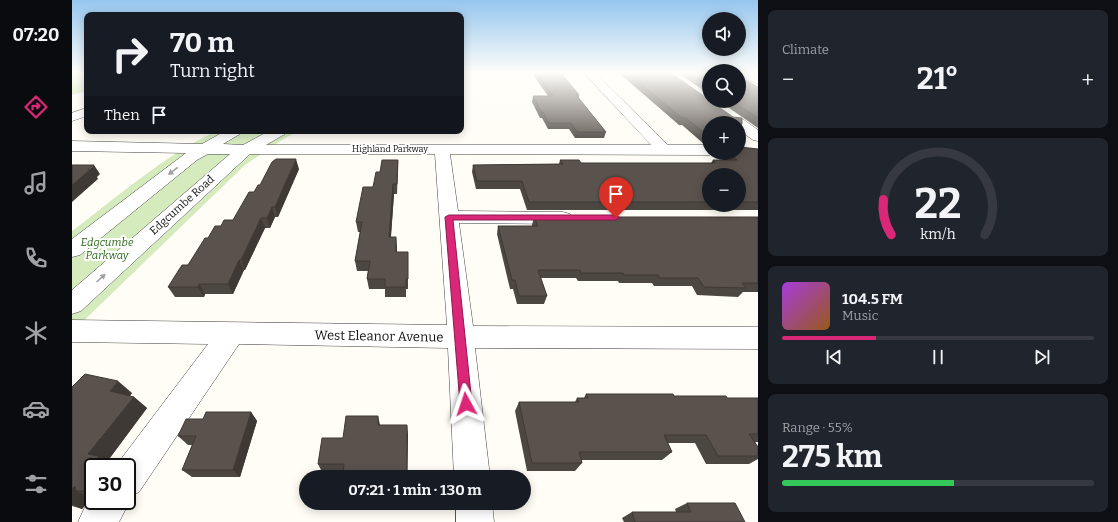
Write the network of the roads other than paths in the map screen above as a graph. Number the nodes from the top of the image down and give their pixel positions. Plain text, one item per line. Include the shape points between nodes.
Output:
1 (613, 97) edge
2 (84, 113) edge
3 (72, 116) edge
4 (746, 133) edge
5 (230, 134) edge
6 (274, 134) edge
7 (78, 136) edge
8 (756, 146) edge
9 (205, 148) junction
10 (248, 148) junction
11 (663, 149) junction
12 (442, 150) junction
13 (702, 150) edge
14 (449, 217) junction
15 (584, 218) edge
16 (72, 250) edge
17 (72, 304) edge
18 (72, 332) edge
19 (231, 334) junction
20 (461, 337) junction
21 (758, 338) edge
22 (136, 467) edge
23 (471, 470) edge
24 (106, 510) edge
25 (475, 510) edge
26 (97, 522) edge
27 (476, 522) edge

1 - 11 street
2 - 3 street
4 - 8 street
5 - 9 street
6 - 10 street, Edgcumbe Road
7 - 9 street, Highland Parkway
9 - 10 street, Highland Parkway
9 -> 16 street
10 - 12 street, Highland Parkway
17 -> 10 street, Edgcumbe Road
11 - 12 street, Highland Parkway
11 - 13 street, Highland Parkway
12 - 14 street
14 - 15 street
14 - 20 street
18 - 19 street, West Eleanor Avenue
19 - 20 street, West Eleanor Avenue
19 - 22 street
20 - 21 street, West Eleanor Avenue
20 - 23 street
24 - 26 street
25 - 27 street

